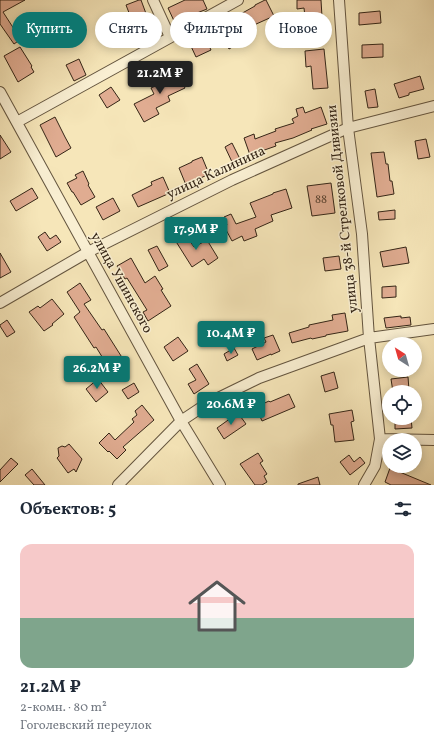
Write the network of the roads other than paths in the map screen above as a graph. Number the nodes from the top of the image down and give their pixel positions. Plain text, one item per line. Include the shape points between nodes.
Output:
1 (152, 0) edge
2 (238, 0) edge
3 (339, 0) edge
4 (216, 12) edge
5 (170, 37) joint
6 (0, 92) edge
7 (434, 106) edge
8 (17, 122) junction
9 (348, 128) junction
10 (88, 252) junction
11 (0, 303) edge
12 (434, 329) edge
13 (369, 338) junction
14 (181, 421) junction
15 (380, 439) junction
16 (434, 440) edge
17 (118, 485) edge
18 (220, 485) edge
19 (364, 485) edge

1 - 5 street
2 - 4 street
3 - 9 street, улица 38-й Стрелковой Дивизии
5 - 8 street
6 - 8 street, улица Ушинского
7 - 9 street, улица Калинина
8 - 10 street, улица Ушинского
9 - 10 street, улица Калинина via 232,180
9 - 13 street, улица 38-й Стрелковой Дивизии via 362,234
10 - 11 street, улица Калинина
10 - 14 street, улица Ушинского
12 - 13 street
13 - 14 street via 259,378 208,403
13 - 15 street, улица 38-й Стрелковой Дивизии
14 - 17 street
14 - 18 street, улица Ушинского
15 - 16 street
15 - 19 street, улица 38-й Стрелковой Дивизии via 375,466

